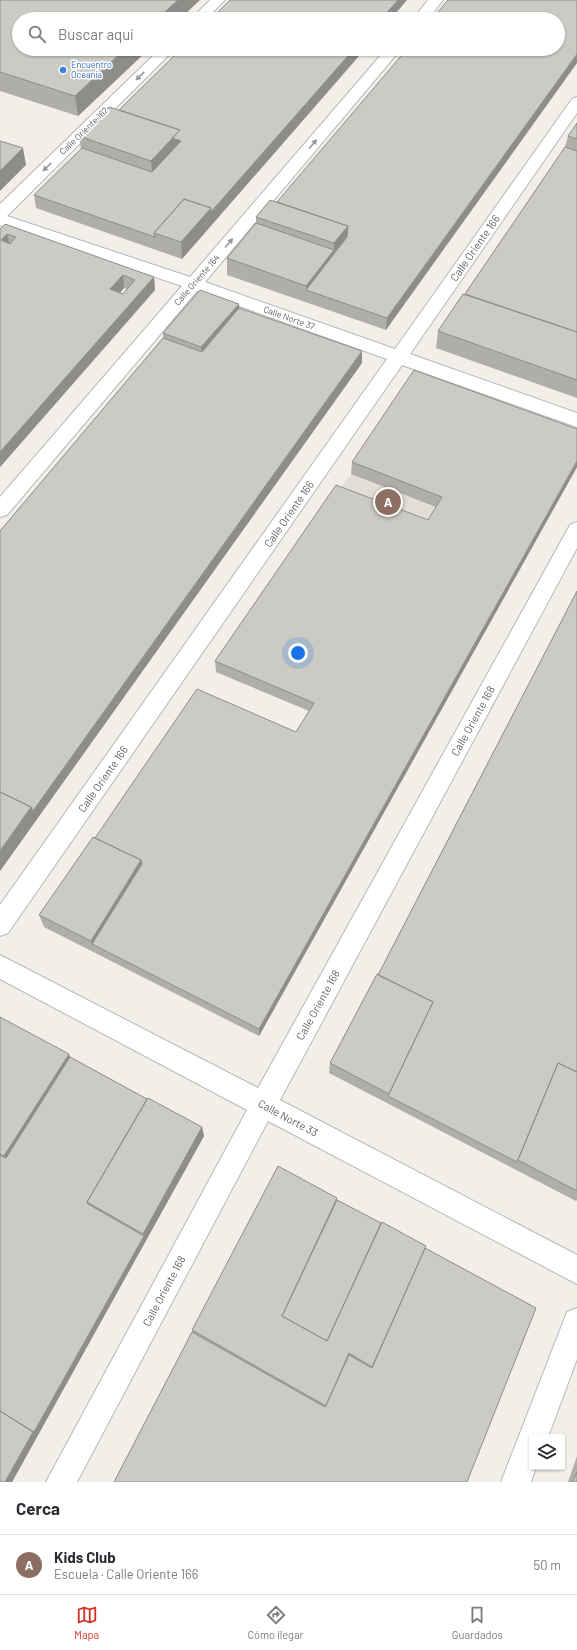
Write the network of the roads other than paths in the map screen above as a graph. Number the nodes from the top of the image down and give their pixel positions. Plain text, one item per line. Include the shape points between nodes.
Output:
1 (218, 0) edge
2 (436, 0) edge
3 (205, 12) edge
4 (426, 12) edge
5 (161, 56) edge
6 (388, 56) edge
7 (577, 102) edge
8 (0, 213) edge
9 (0, 219) edge
10 (194, 284) junction
11 (399, 357) junction
12 (577, 420) edge
13 (0, 510) edge
14 (577, 530) edge
15 (0, 925) edge
16 (0, 966) edge
17 (263, 1105) junction
18 (577, 1270) edge
19 (577, 1322) edge
20 (534, 1434) edge
21 (529, 1446) edge
22 (61, 1482) edge
23 (516, 1482) edge

1 - 3 street
2 - 4 street
5 -> 8 street, Calle Oriente 162
10 -> 6 street, Calle Oriente 164
7 - 11 street, Calle Oriente 166
9 - 10 street, Calle Norte 37
10 - 11 street, Calle Norte 37
10 - 13 street, Calle Oriente 164
11 - 12 street, Calle Norte 37
11 - 15 street, Calle Oriente 166
14 - 17 street, Calle Oriente 168
16 - 17 street, Calle Norte 33
17 - 18 street, Calle Norte 33
17 - 22 street, Calle Oriente 168
19 - 20 street
21 - 23 street

